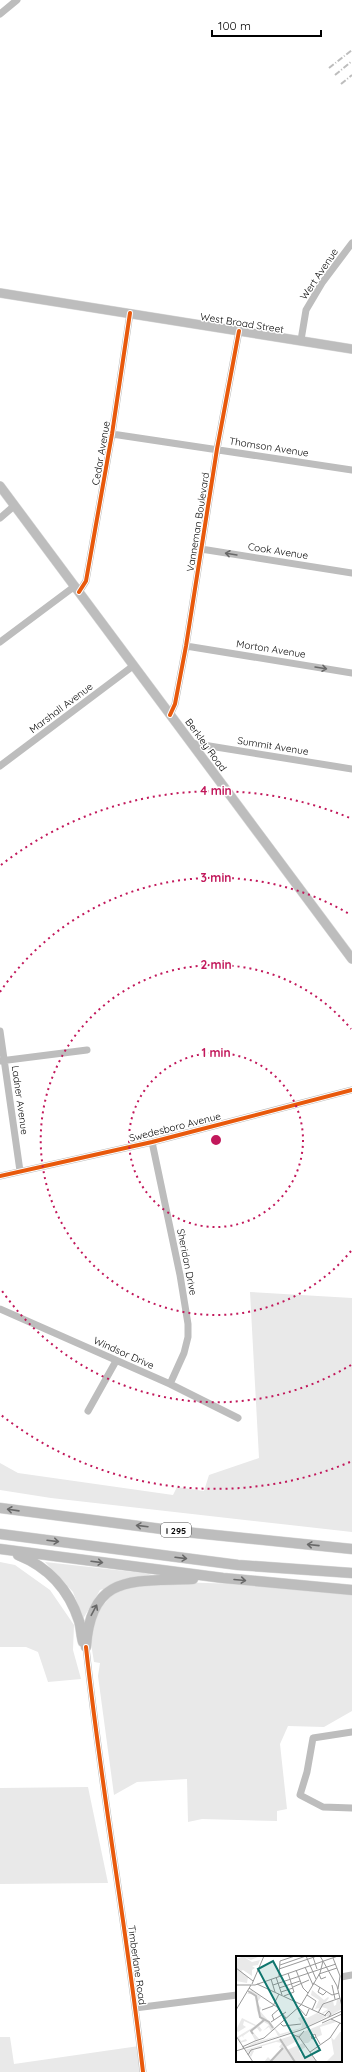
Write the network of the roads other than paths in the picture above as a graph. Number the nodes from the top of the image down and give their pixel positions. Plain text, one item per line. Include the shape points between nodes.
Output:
1 (17, 0) edge
2 (0, 14) edge
3 (352, 243) edge
4 (0, 293) edge
5 (130, 313) junction
6 (238, 331) junction
7 (301, 340) junction
8 (352, 349) edge
9 (112, 434) junction
10 (217, 449) junction
11 (352, 470) edge
12 (0, 486) edge
13 (14, 506) junction
14 (0, 518) edge
15 (201, 549) junction
16 (352, 573) edge
17 (77, 589) junction
18 (0, 642) edge
19 (186, 646) junction
20 (133, 666) junction
21 (352, 673) edge
22 (170, 715) junction
23 (191, 744) junction
24 (0, 766) edge
25 (352, 769) edge
26 (352, 959) edge
27 (0, 1031) edge
28 (87, 1050) dead end
29 (2, 1060) edge
30 (352, 1090) edge
31 (152, 1142) junction
32 (20, 1171) junction
33 (0, 1176) edge
34 (0, 1309) edge
35 (116, 1361) junction
36 (170, 1384) junction
37 (88, 1411) dead end
38 (238, 1418) dead end
39 (0, 1508) edge
40 (0, 1534) edge
41 (2, 1549) edge
42 (352, 1549) edge
43 (352, 1574) edge
44 (223, 1578) junction
45 (352, 1590) edge
46 (86, 1647) junction
47 (352, 1732) edge
48 (352, 1808) edge
49 (352, 1975) edge
50 (342, 1977) edge
51 (236, 1996) edge
52 (136, 2008) junction
53 (143, 2072) edge

1 - 2 street
3 - 7 street, Wert Avenue via 322,283 306,310
4 - 5 main road, West Broad Street
5 - 6 main road, West Broad Street
5 - 9 street, Cedar Avenue
6 - 7 main road, West Broad Street
6 - 10 street, Vanneman Boulevard
7 - 8 main road, West Broad Street
9 - 10 street, Thomson Avenue
9 - 17 street, Cedar Avenue via 86,581
10 - 11 street, Thomson Avenue
10 - 15 street, Vanneman Boulevard
12 - 13 main road, Berkley Road
13 - 14 street
13 - 17 main road, Berkley Road
16 -> 15 street, Cook Avenue
15 - 19 street, Vanneman Boulevard
17 - 18 street
17 - 20 main road, Berkley Road
19 -> 21 street, Morton Avenue
19 - 22 street, Vanneman Boulevard via 175,704
20 - 22 main road, Berkley Road
20 - 24 street, Marshall Avenue
22 - 23 main road, Berkley Road
23 - 25 street, Summit Avenue
23 - 26 main road, Berkley Road
27 - 29 street, Ladner Avenue
28 - 29 street
29 - 32 street, Ladner Avenue
30 - 31 street, Swedesboro Avenue
31 - 32 street, Swedesboro Avenue
31 - 36 street, Sheridan Drive via 188,1324 184,1353
32 - 33 street, Swedesboro Avenue
34 - 35 street, Windsor Drive
35 - 36 street, Windsor Drive
35 - 37 street
36 - 38 street, Windsor Drive
42 -> 39 highway, I 295 via 185,1532
40 -> 43 highway via 238,1565
41 -> 44 highway
41 - 46 highway via 28,1559 46,1571 63,1588 77,1616
44 -> 45 highway
46 -> 44 highway via 87,1630 94,1609 106,1593 114,1588 126,1583
46 - 52 street, Timberlane Road via 105,1807
47 - 48 street via 313,1738 300,1795 323,1807
49 - 50 street
51 - 52 street
52 - 53 street, Timberlane Road

